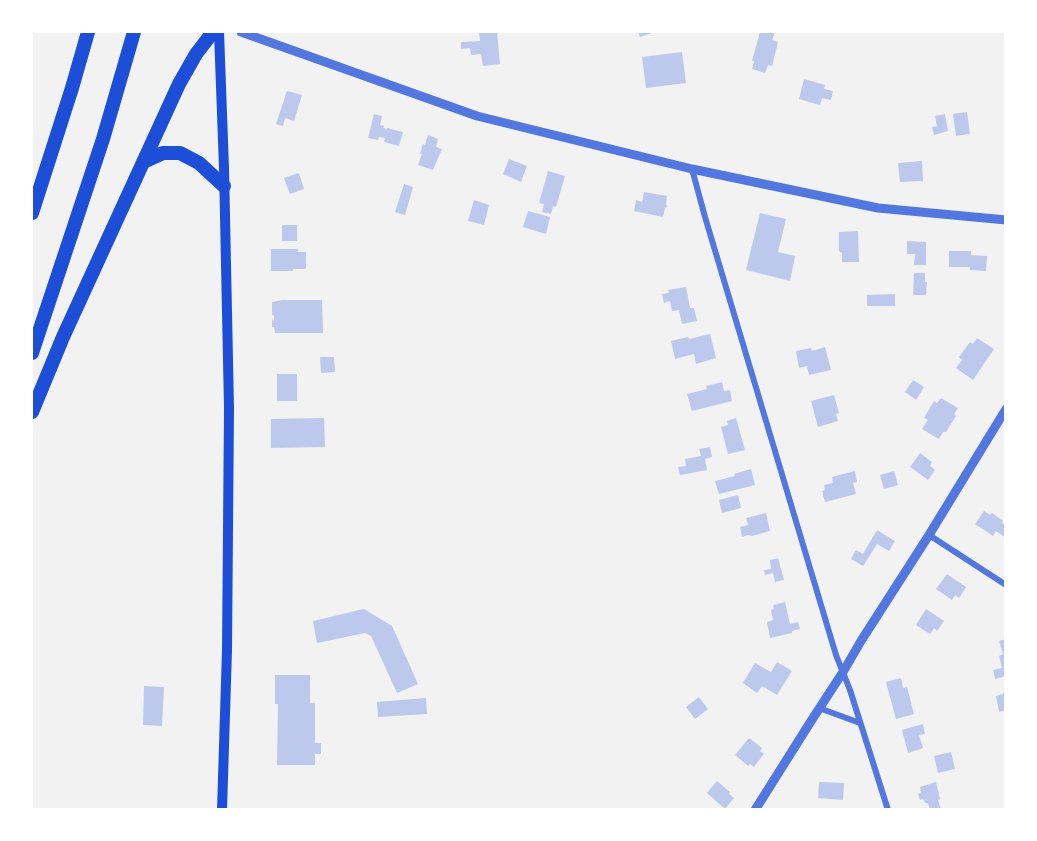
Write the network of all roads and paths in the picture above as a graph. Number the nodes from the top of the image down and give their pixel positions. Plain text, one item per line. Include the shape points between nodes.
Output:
1 (88, 32) edge
2 (134, 32) edge
3 (213, 32) edge
4 (219, 32) edge
5 (241, 32) edge
6 (143, 162) junction
7 (692, 169) junction
8 (224, 186) junction
9 (33, 206) edge
10 (1005, 220) edge
11 (32, 353) edge
12 (1005, 409) edge
13 (32, 412) edge
14 (929, 535) junction
15 (1005, 585) edge
16 (843, 672) junction
17 (819, 708) junction
18 (860, 723) junction
19 (222, 810) edge
20 (755, 810) edge
21 (888, 810) edge

1 - 9 highway
2 - 11 highway
3 - 6 highway via 186,71
4 - 8 main road
5 - 7 street via 477,116
6 - 8 highway via 163,153 180,153 199,163
6 - 13 highway
7 - 10 street via 878,208
7 - 16 street
8 - 19 main road via 229,490
12 - 14 street
14 - 15 street
14 - 16 street
16 - 17 street
16 - 18 street
17 - 18 street
17 - 20 street
18 - 21 street

